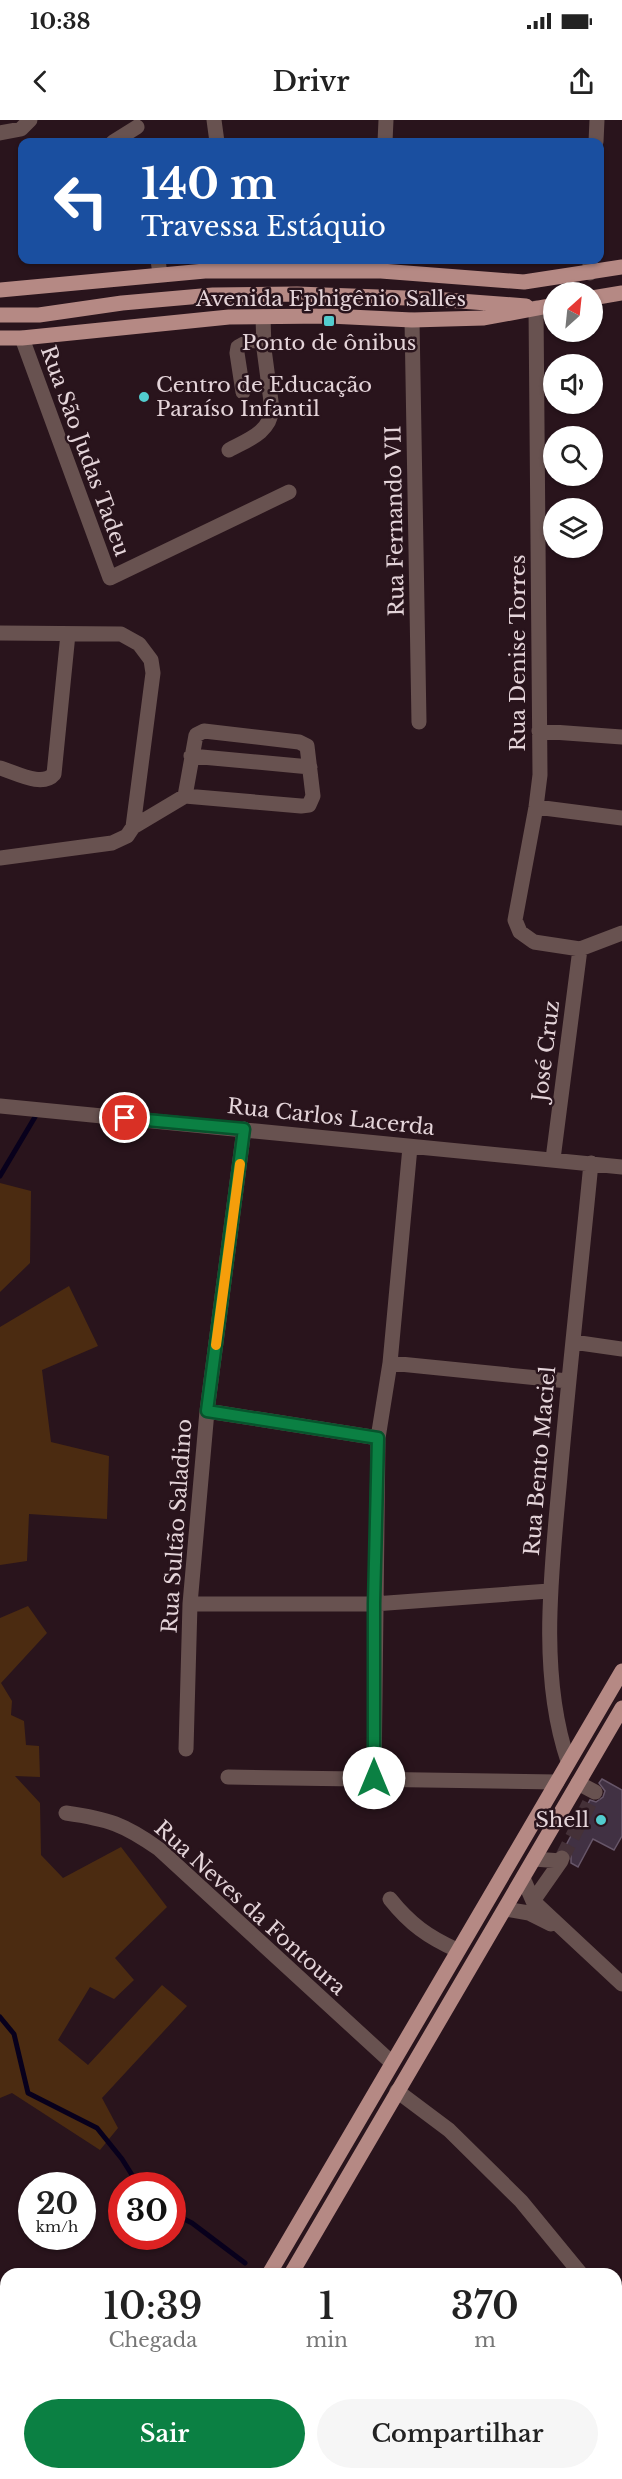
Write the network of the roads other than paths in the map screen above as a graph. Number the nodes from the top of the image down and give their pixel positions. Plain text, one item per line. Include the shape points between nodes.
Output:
1 (30, 120) edge
2 (214, 120) edge
3 (386, 120) edge
4 (597, 120) edge
5 (137, 130) edge
6 (0, 134) edge
7 (121, 138) edge
8 (216, 138) edge
9 (385, 138) edge
10 (596, 138) edge
11 (230, 265) edge
12 (382, 265) edge
13 (590, 266) edge
14 (159, 267) edge
15 (622, 267) edge
16 (0, 290) edge
17 (622, 293) edge
18 (603, 296) edge
19 (543, 307) edge
20 (536, 308) junction
21 (2, 315) edge
22 (263, 316) junction
23 (412, 320) junction
24 (0, 338) edge
25 (22, 338) junction
26 (263, 340) junction
27 (243, 392) dead end
28 (229, 450) dead end
29 (289, 492) dead end
30 (0, 633) edge
31 (68, 634) junction
32 (419, 722) dead end
33 (539, 731) junction
34 (622, 736) edge
35 (191, 756) junction
36 (310, 767) junction
37 (0, 768) edge
38 (185, 796) junction
39 (536, 807) junction
40 (622, 818) edge
41 (133, 827) junction
42 (0, 858) edge
43 (622, 933) edge
44 (580, 949) junction
45 (0, 1106) edge
46 (244, 1129) junction
47 (410, 1147) junction
48 (553, 1159) junction
49 (591, 1163) junction
50 (622, 1167) edge
51 (573, 1342) junction
52 (622, 1349) edge
53 (390, 1363) junction
54 (568, 1381) junction
55 (207, 1411) junction
56 (378, 1438) junction
57 (549, 1591) junction
58 (190, 1604) junction
59 (374, 1604) junction
60 (622, 1671) edge
61 (622, 1708) edge
62 (186, 1749) dead end
63 (568, 1761) junction
64 (228, 1777) dead end
65 (374, 1778) junction
66 (557, 1782) junction
67 (578, 1783) junction
68 (595, 1792) dead end
69 (66, 1814) dead end
70 (534, 1859) junction
71 (523, 1878) junction
72 (390, 1899) dead end
73 (533, 1901) junction
74 (505, 1909) junction
75 (572, 1936) junction
76 (457, 1950) junction
77 (622, 1984) edge
78 (391, 2062) junction
79 (397, 2091) junction
80 (272, 2268) edge
81 (294, 2268) edge
82 (576, 2268) edge

1 - 6 street via 21,129
2 - 8 street
3 - 9 street
4 - 10 street
5 - 7 street
11 - 12 main road, Avenida Ephigênio Salles
11 - 14 main road, Avenida Ephigênio Salles
12 - 13 main road, Avenida Ephigênio Salles via 524,282
13 - 15 main road, Avenida Ephigênio Salles
14 - 16 main road, Avenida Ephigênio Salles
17 - 18 main road
19 - 20 main road, Avenida Ephigênio Salles
20 - 21 main road via 297,294 213,295 39,315
20 - 23 main road, Avenida Ephigênio Salles via 484,318
20 - 33 street, Rua Denise Torres
22 - 23 main road, Avenida Ephigênio Salles
22 - 25 main road, Avenida Ephigênio Salles
22 - 26 street
23 - 32 street, Rua Fernando VII
24 - 25 main road, Avenida Ephigênio Salles
25 - 29 street, Rua São Judas Tadeu via 110,578
26 - 27 street via 249,341 238,348
26 - 28 street via 271,417 260,433
30 - 31 street
31 - 37 street via 54,774 43,781
31 - 41 street via 121,634 139,644 151,660 153,673
33 - 34 street
33 - 39 street, Rua Denise Torres
35 - 36 street
35 - 36 street via 196,735 204,731 299,742 308,746
35 - 38 street
36 - 38 street via 314,796 309,805
38 - 41 street
39 - 40 street
39 - 44 street, Rua Denise Torres via 515,920 520,932 534,942
41 - 42 street via 127,836 112,843
43 - 44 street
44 - 48 street, José Cruz
45 - 46 street, Rua Carlos Lacerda
46 - 47 street, Rua Carlos Lacerda
46 - 55 street, Rua Sultão Saladino
47 - 48 street, Rua Carlos Lacerda
47 - 53 street
48 - 49 street, Rua Carlos Lacerda
49 - 50 street, Rua Carlos Lacerda
49 - 51 street, Rua Bento Maciel
51 - 52 street
51 - 54 street, Rua Bento Maciel
53 - 54 street
53 - 56 street
54 - 57 street, Rua Bento Maciel
55 - 56 street
55 - 58 street, Rua Sultão Saladino
56 - 59 street
57 - 59 street
57 - 63 street, Rua Bento Maciel via 553,1704
58 - 59 street
58 - 62 street, Rua Sultão Saladino
59 - 65 street
60 - 63 main road
61 - 67 main road
63 - 66 main road
64 - 65 street
65 - 66 street
66 - 76 main road
67 - 68 street
67 - 70 main road
69 - 78 street, Rua Neves da Fontoura via 104,1819 140,1835 159,1849
70 - 71 main road
70 - 73 street via 562,1860
71 - 73 street
71 - 74 main road
72 - 76 street via 408,1921
73 - 75 street
74 - 75 street via 529,1913
74 - 79 main road
75 - 77 street
76 - 78 main road
78 - 80 main road
79 - 81 main road
79 - 82 street via 449,2130 520,2201

